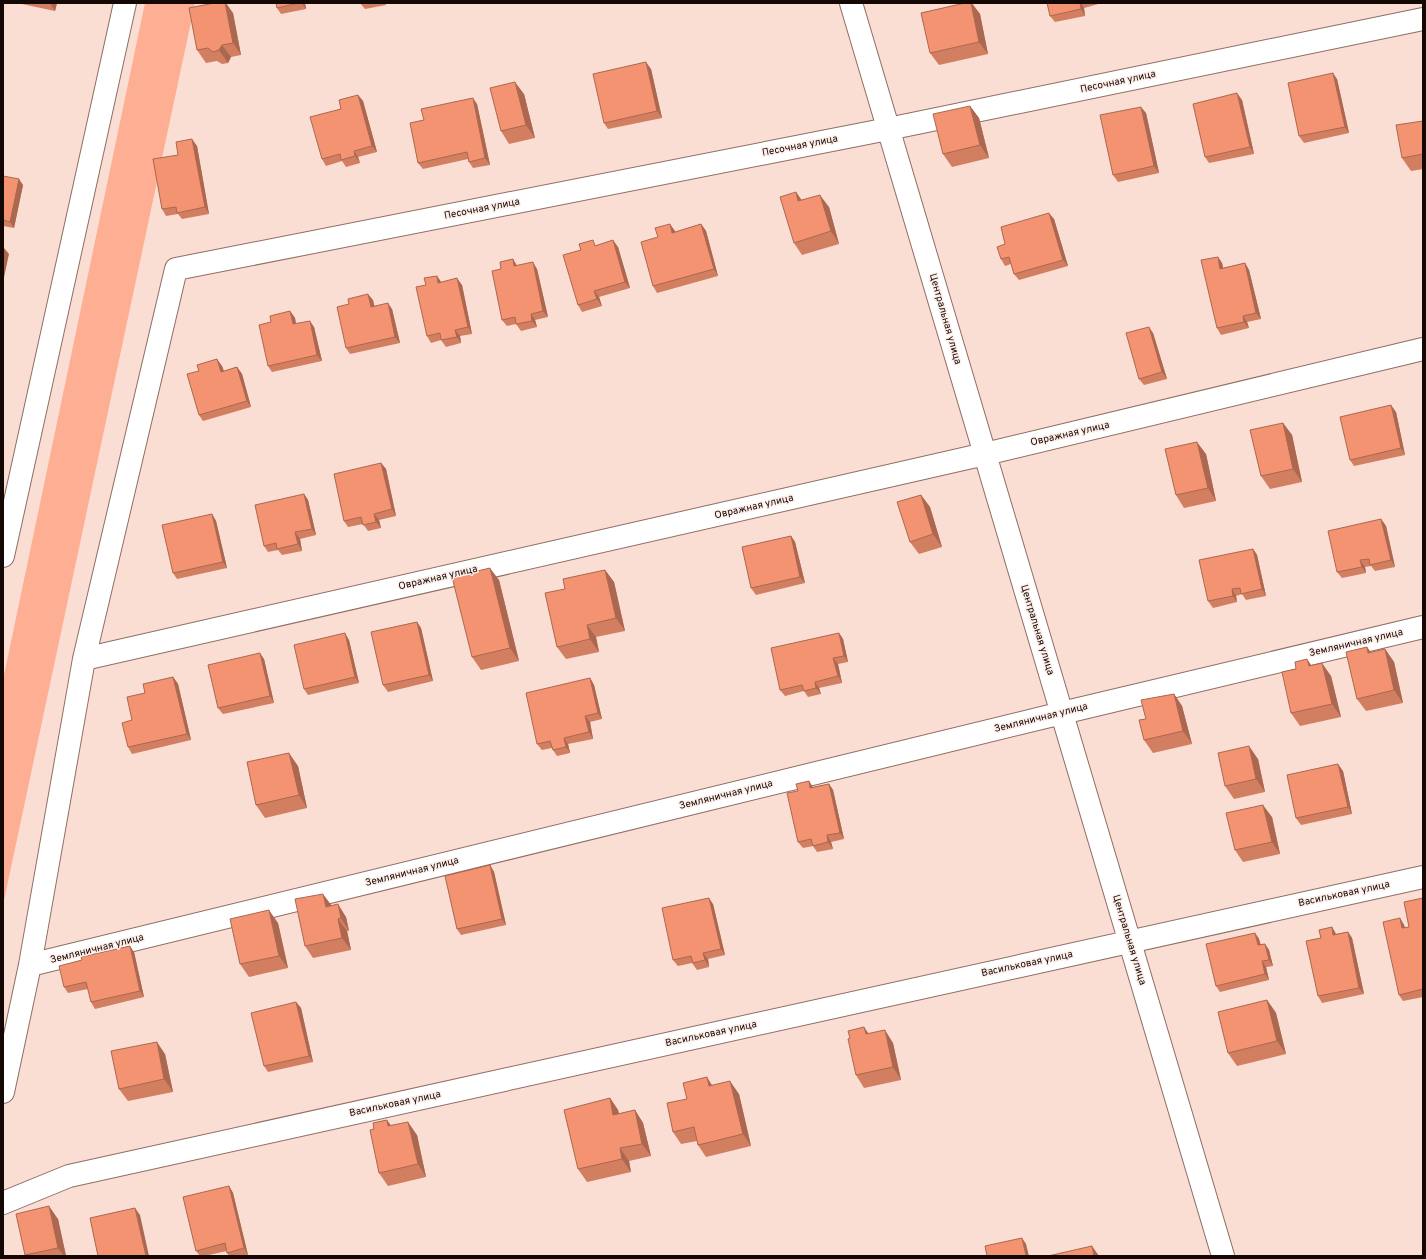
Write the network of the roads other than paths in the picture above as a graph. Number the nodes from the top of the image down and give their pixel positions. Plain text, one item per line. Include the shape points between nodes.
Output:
1 (125, 3) edge
2 (851, 3) edge
3 (1423, 19) edge
4 (888, 129) junction
5 (1423, 349) edge
6 (984, 454) junction
7 (3, 556) edge
8 (1423, 627) edge
9 (84, 659) junction
10 (1062, 713) junction
11 (1423, 877) edge
12 (1130, 941) junction
13 (30, 965) junction
14 (3, 1092) edge
15 (3, 1203) edge
16 (1223, 1256) edge

1 - 7 street
2 - 4 street, Центральная улица
3 - 4 street, Песочная улица
4 - 6 street, Центральная улица
4 - 9 street, Песочная улица via 176,269
5 - 6 street, Овражная улица
6 - 9 street, Овражная улица
6 - 10 street, Центральная улица
8 - 10 street, Земляничная улица
9 - 13 street
10 - 12 street, Центральная улица
10 - 13 street, Земляничная улица
11 - 12 street, Васильковая улица
12 - 15 street, Васильковая улица via 69,1176
12 - 16 street, Центральная улица
13 - 14 street

